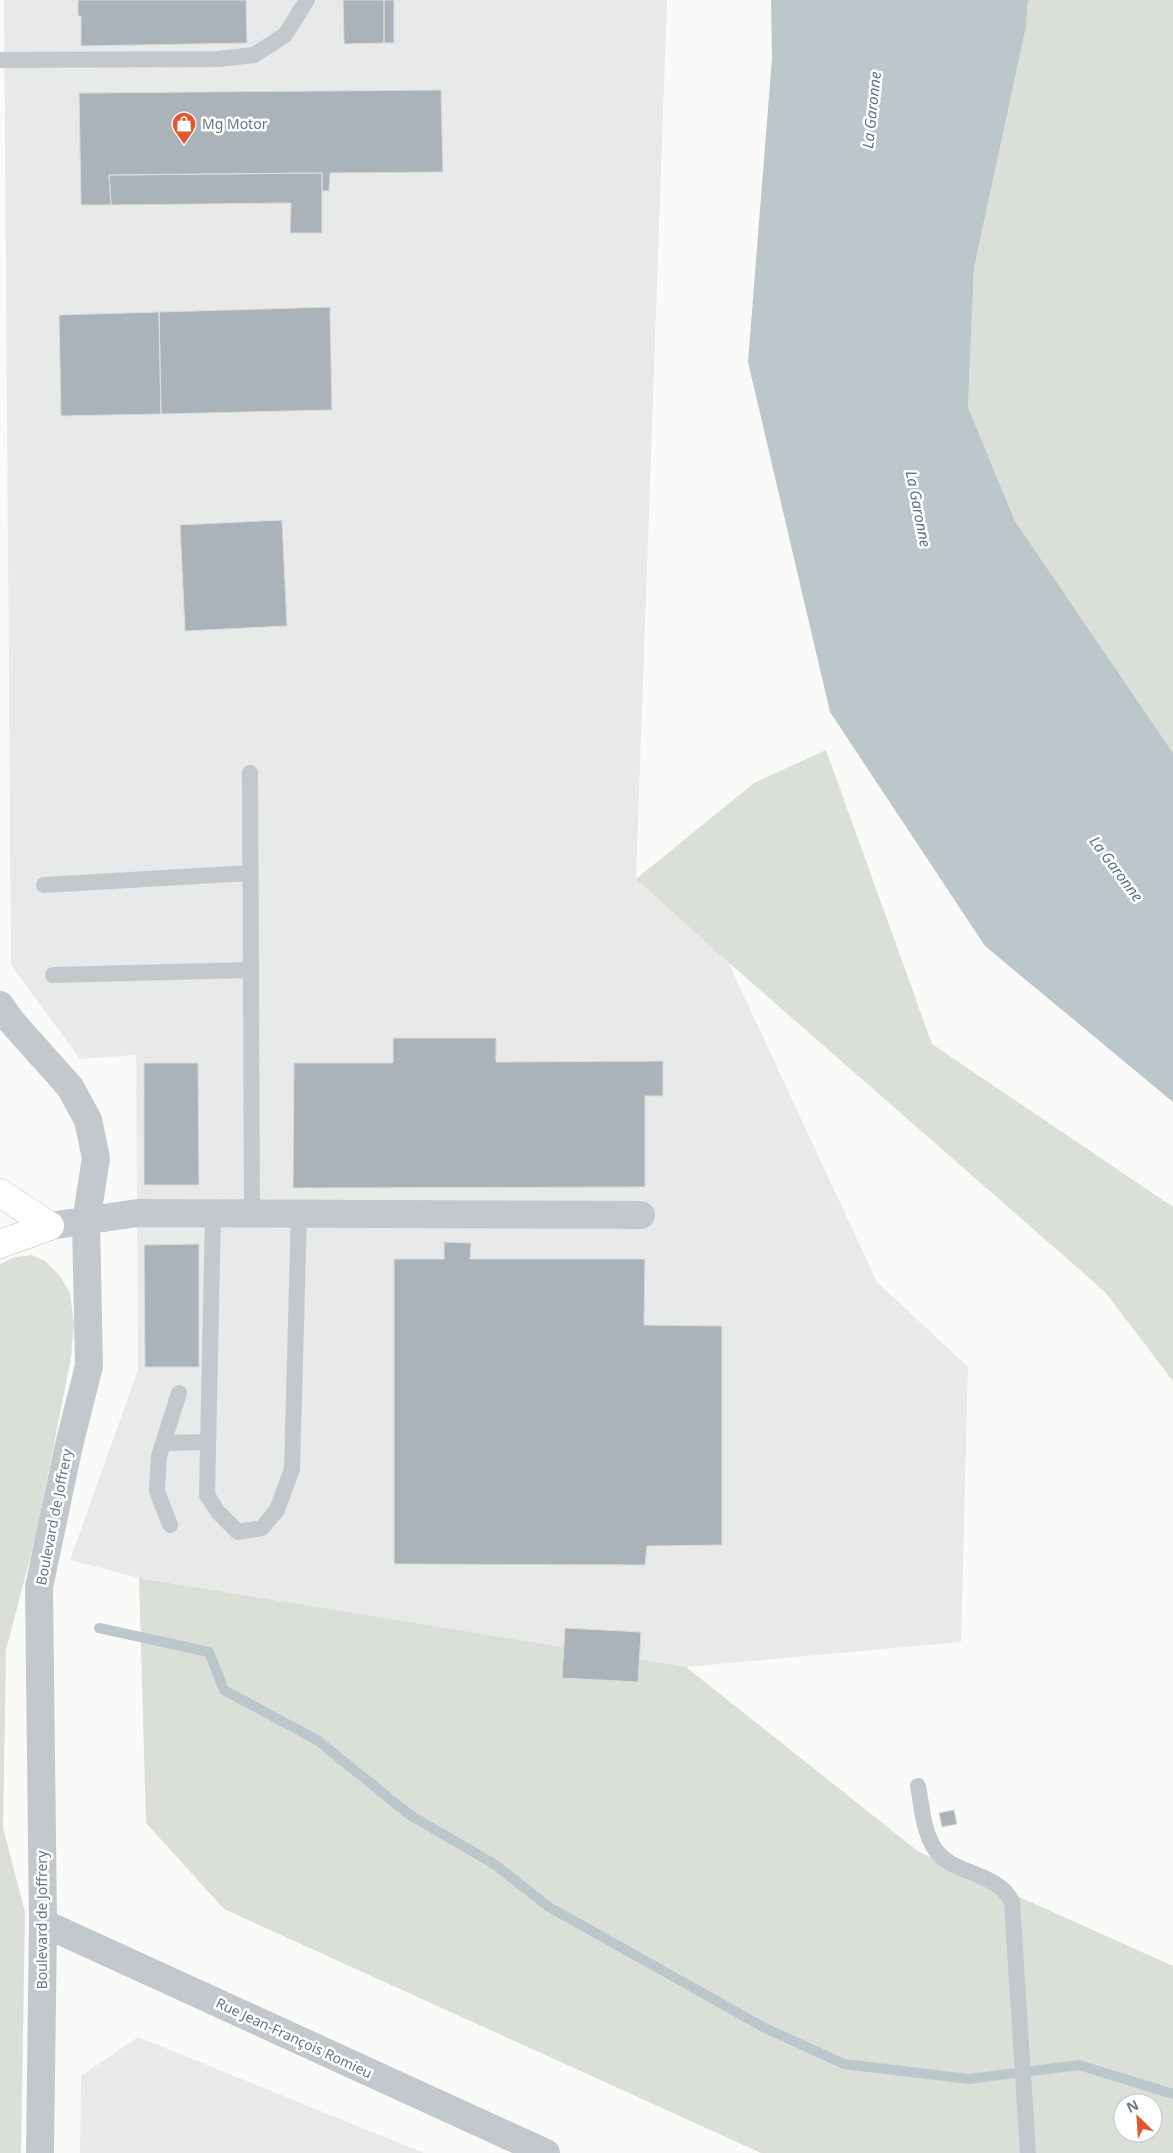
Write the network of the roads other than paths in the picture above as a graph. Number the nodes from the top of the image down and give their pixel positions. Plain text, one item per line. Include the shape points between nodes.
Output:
1 (307, 0) edge
2 (0, 60) edge
3 (250, 773) dead end
4 (250, 873) junction
5 (44, 885) dead end
6 (250, 970) junction
7 (53, 975) dead end
8 (0, 1005) edge
9 (0, 1193) edge
10 (213, 1213) junction
11 (252, 1213) junction
12 (299, 1213) junction
13 (641, 1215) dead end
14 (86, 1222) junction
15 (50, 1226) junction
16 (0, 1244) edge
17 (180, 1393) dead end
18 (208, 1442) junction
19 (163, 1444) junction
20 (170, 1525) dead end
21 (918, 1786) dead end
22 (43, 1923) junction
23 (40, 2153) edge
24 (546, 2153) edge
25 (1028, 2153) edge

1 - 2 lane via 286,35 254,55 218,59
3 - 4 lane
4 - 5 lane
4 - 6 lane
6 - 7 lane
6 - 11 lane
8 - 14 street, Boulevard de Joffrery via 70,1087 88,1120 96,1158
9 - 15 main road
10 - 11 street
10 - 14 street via 137,1213
10 - 18 lane
11 - 12 street
12 - 13 street
12 - 18 lane via 292,1469 277,1510 262,1528 238,1532 207,1495
14 - 15 street
14 - 22 street, Boulevard de Joffrery via 89,1366 68,1445 39,1586
15 - 16 main road
17 - 19 lane
18 - 19 lane
19 - 20 lane via 157,1491
21 - 25 lane via 928,1834 935,1849 944,1859 1004,1889 1012,1902
22 - 23 street, Boulevard de Joffrery
22 - 24 street, Rue Jean-François Romieu

